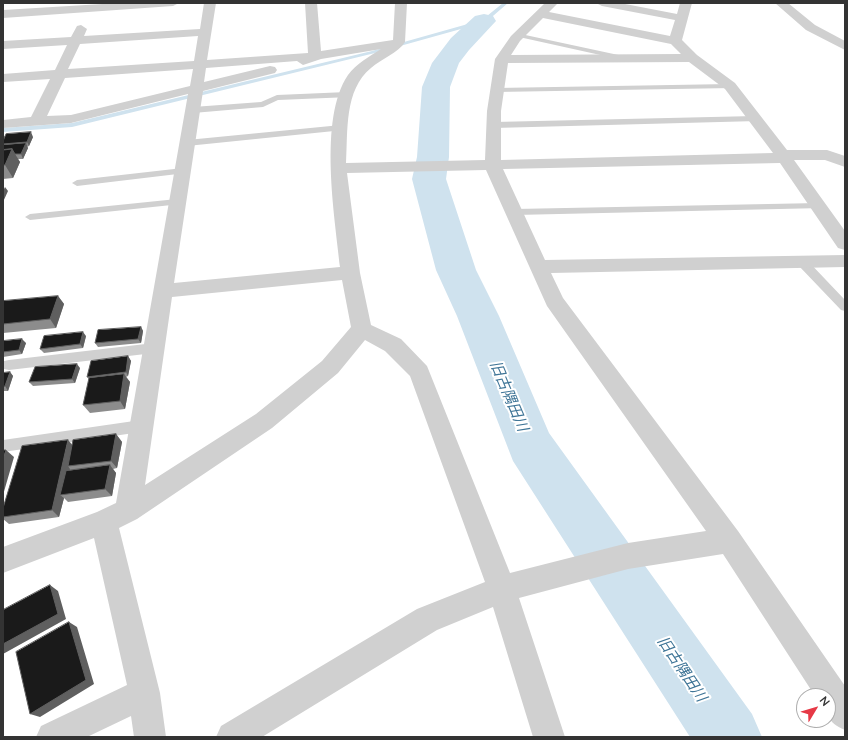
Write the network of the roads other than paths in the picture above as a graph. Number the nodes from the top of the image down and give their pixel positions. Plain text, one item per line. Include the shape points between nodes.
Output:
1 (173, 3) edge
2 (210, 3) edge
3 (311, 3) edge
4 (401, 3) edge
5 (552, 3) edge
6 (602, 3) edge
7 (686, 3) edge
8 (781, 3) edge
9 (92, 6) edge
10 (3, 14) edge
11 (541, 14) junction
12 (681, 18) junction
13 (205, 32) junction
14 (519, 36) junction
15 (76, 40) junction
16 (674, 41) junction
17 (398, 42) junction
18 (3, 45) edge
19 (845, 46) edge
20 (315, 56) junction
21 (502, 58) junction
22 (625, 58) junction
23 (692, 58) junction
24 (200, 65) junction
25 (59, 74) junction
26 (3, 78) edge
27 (730, 86) junction
28 (196, 89) junction
29 (496, 90) junction
30 (347, 95) junction
31 (193, 110) junction
32 (755, 119) junction
33 (37, 121) junction
34 (3, 124) edge
35 (494, 125) junction
36 (341, 128) junction
37 (187, 142) junction
38 (784, 156) junction
39 (845, 162) edge
40 (493, 166) junction
41 (338, 168) junction
42 (183, 171) junction
43 (77, 182) dead end
44 (177, 202) junction
45 (819, 206) junction
46 (515, 212) junction
47 (30, 217) dead end
48 (845, 244) edge
49 (845, 261) edge
50 (802, 262) junction
51 (540, 267) junction
52 (350, 273) junction
53 (163, 291) junction
54 (845, 307) edge
55 (362, 329) junction
56 (154, 348) junction
57 (9, 365) dead end
58 (141, 426) junction
59 (3, 446) edge
60 (116, 516) junction
61 (729, 540) junction
62 (3, 560) edge
63 (502, 589) junction
64 (144, 693) junction
65 (845, 714) edge
66 (52, 737) edge
67 (150, 737) edge
68 (232, 737) edge
69 (550, 737) edge

1 - 9 street
2 - 13 street
3 - 20 street
4 - 17 street
5 - 11 street
6 - 12 street
7 - 12 street
8 - 19 street via 792,14 826,37
9 - 10 street
9 - 15 street
11 - 14 street
11 - 16 street
12 - 16 street
13 - 15 street
13 - 24 street
14 - 21 street
14 - 22 lane
15 - 18 street
15 - 25 street
16 - 23 street
17 - 20 street
17 - 30 street via 354,76
20 - 24 street
20 - 28 street via 316,58
21 - 22 street
21 - 29 street
22 - 23 street
23 - 27 street
24 - 25 street
24 - 28 street
25 - 26 street
25 - 33 street
27 - 29 lane
27 - 32 street
28 - 31 street
28 - 33 street via 71,119
29 - 35 street
30 - 31 lane via 277,98 263,104
30 - 36 street via 342,107
31 - 37 street
32 - 35 lane
32 - 38 street
33 - 34 street
35 - 40 street
36 - 37 lane
36 - 41 street
37 - 42 street
38 - 39 street via 827,155
38 - 40 street
38 - 45 street
40 - 41 street
40 - 46 street
41 - 52 street
42 - 43 lane
42 - 44 street
44 - 47 lane
44 - 53 street
45 - 46 lane
45 - 48 street
46 - 51 street
49 - 50 street
50 - 51 street
50 - 54 lane
51 - 61 street via 554,301
52 - 53 street
52 - 55 street
53 - 56 street
55 - 60 street via 330,367 264,421
55 - 63 street via 393,345 419,372
56 - 57 lane
56 - 58 street
58 - 59 lane
58 - 60 street
60 - 62 street
60 - 64 street
61 - 63 street via 628,556
61 - 65 street
63 - 68 street via 427,620
63 - 69 street
64 - 66 street
64 - 67 street

